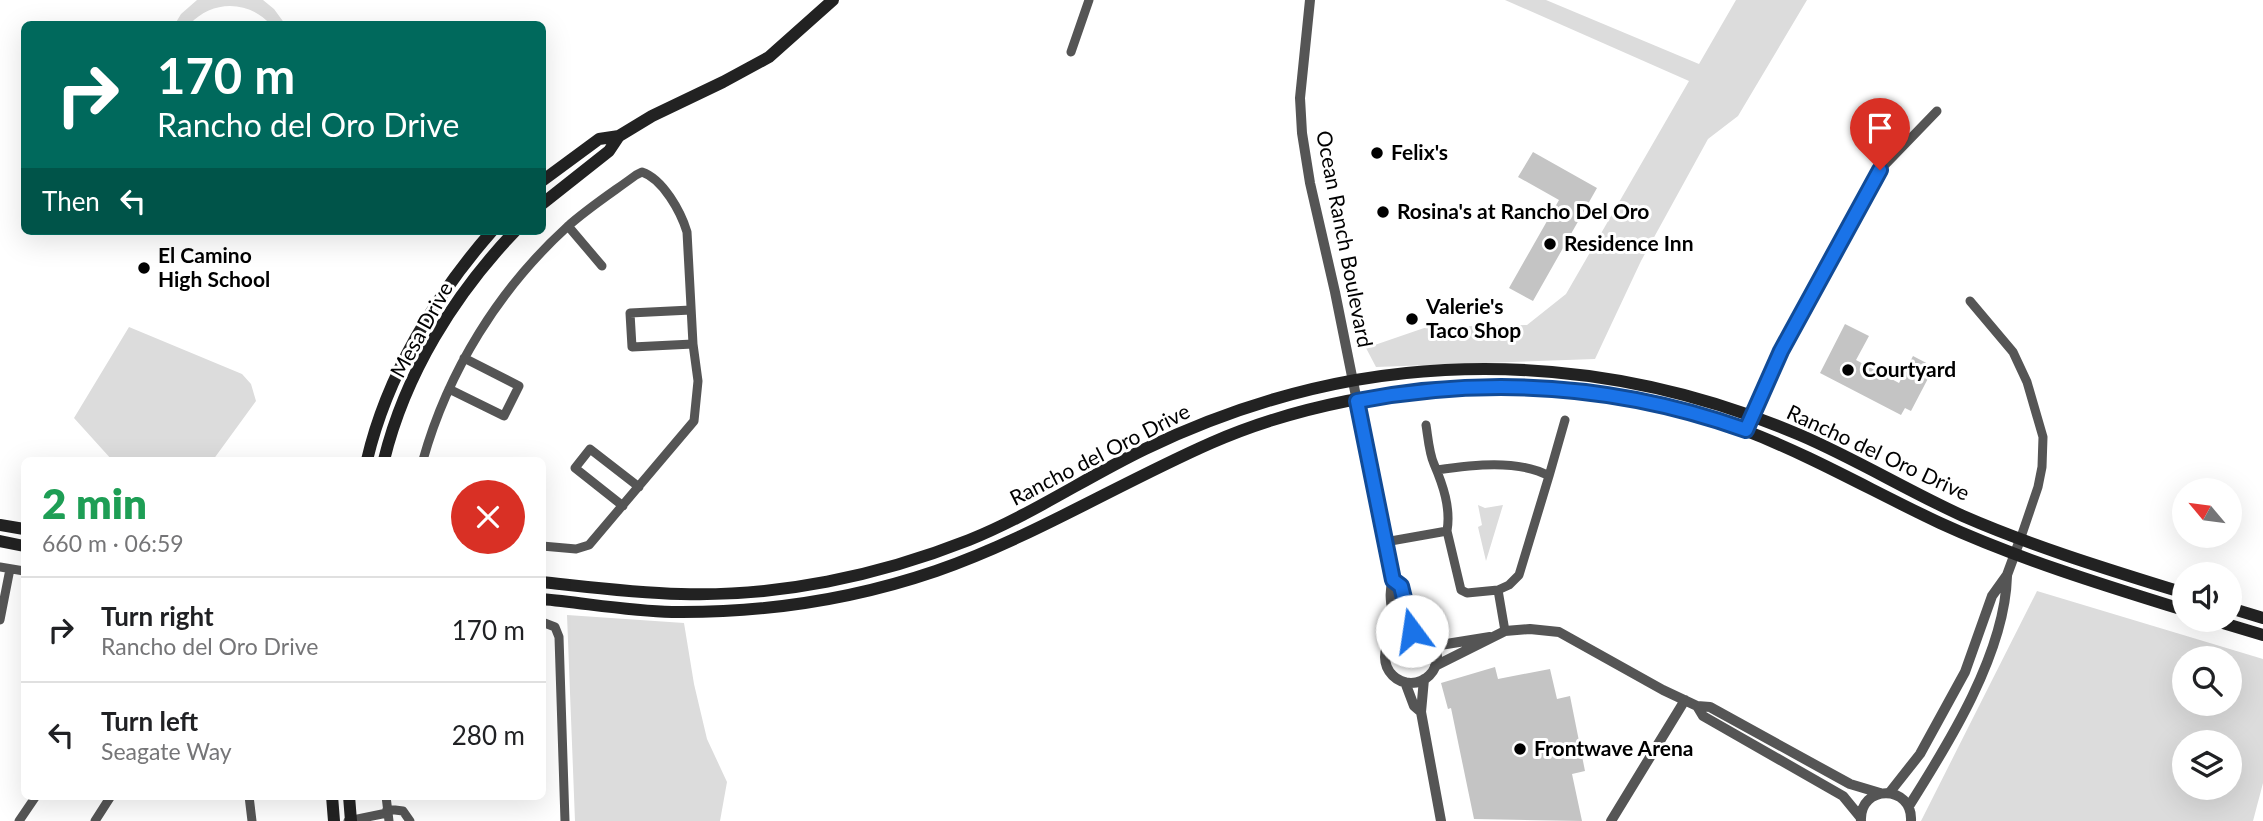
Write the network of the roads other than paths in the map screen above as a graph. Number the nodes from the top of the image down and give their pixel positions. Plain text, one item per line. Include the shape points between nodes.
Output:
1 (833, 0) edge
2 (1088, 0) edge
3 (1310, 0) edge
4 (1071, 52) dead end
5 (1937, 111) dead end
6 (619, 136) junction
7 (546, 178) edge
8 (546, 202) edge
9 (568, 226) junction
10 (489, 235) edge
11 (512, 235) edge
12 (602, 266) dead end
13 (1970, 301) dead end
14 (691, 310) junction
15 (693, 344) junction
16 (464, 358) junction
17 (1353, 380) junction
18 (449, 389) junction
19 (1357, 401) junction
20 (1751, 416) junction
21 (1565, 420) dead end
22 (1426, 425) dead end
23 (1746, 430) junction
24 (369, 457) edge
25 (385, 457) edge
26 (424, 457) edge
27 (1437, 470) junction
28 (1549, 476) junction
29 (639, 487) junction
30 (623, 506) junction
31 (0, 525) edge
32 (21, 528) edge
33 (1447, 531) junction
34 (2021, 537) junction
35 (0, 541) edge
36 (1385, 542) junction
37 (21, 545) edge
38 (546, 546) edge
39 (2015, 552) junction
40 (5, 568) edge
41 (2007, 575) junction
42 (1393, 580) junction
43 (546, 582) edge
44 (588, 586) junction
45 (546, 588) edge
46 (2172, 589) edge
47 (1498, 590) junction
48 (546, 599) edge
49 (2172, 606) edge
50 (2242, 612) edge
51 (2263, 618) edge
52 (0, 620) edge
53 (546, 624) edge
54 (2242, 629) edge
55 (1412, 631) junction
56 (1501, 634) junction
57 (2263, 635) edge
58 (1393, 639) junction
59 (1434, 646) junction
60 (1435, 666) junction
61 (1424, 679) junction
62 (1405, 682) junction
63 (1685, 700) junction
64 (1697, 706) junction
65 (1421, 712) junction
66 (1885, 792) junction
67 (33, 800) edge
68 (108, 800) edge
69 (249, 800) edge
70 (332, 800) edge
71 (349, 800) edge
72 (1909, 806) junction
73 (388, 814) edge
74 (1861, 819) edge
75 (19, 821) edge
76 (95, 821) edge
77 (252, 821) edge
78 (334, 821) edge
79 (350, 821) edge
80 (410, 821) edge
81 (565, 821) edge
82 (1441, 821) edge
83 (1611, 821) edge
84 (1911, 821) edge

1 - 6 main road via 769,57
2 - 4 street
3 - 17 street, Ocean Ranch Boulevard via 1300,98 1302,133
5 - 20 street via 1880,170 1781,351
6 - 7 main road via 599,139
6 - 8 main road via 609,151
9 - 12 street
9 - 14 street via 636,175 651,175 687,232
9 - 16 street via 516,281
10 - 24 main road, Mesa Drive via 461,267 420,330 381,415
11 - 25 main road, Mesa Drive via 440,329
13 - 34 street via 2013,352 2043,437 2038,487
14 - 15 street
14 - 15 street via 631,313 632,347
15 - 29 street via 698,382 694,421
16 - 18 street
16 - 18 street via 519,386 504,416
17 - 19 street, Ocean Ranch Boulevard
17 - 20 main road, Rancho del Oro Drive via 1448,369 1553,372 1672,391
17 - 44 main road, Rancho del Oro Drive via 1290,394 1205,423 1142,450 1013,521 887,568 800,586 718,593
18 - 26 street
19 - 23 main road, Rancho del Oro Drive via 1443,389 1532,387 1637,401
19 - 36 street, Ocean Ranch Boulevard
19 - 48 main road, Rancho del Oro Drive via 1226,437 976,556 872,589 808,603 729,611 643,610
20 - 23 street
20 - 34 main road, Rancho del Oro Drive via 1960,514
21 - 28 street
22 - 27 street
23 - 39 main road, Rancho del Oro Drive via 1941,523
27 - 28 street via 1529,467
27 - 33 street via 1449,519
28 - 47 street via 1519,575
29 - 30 street
29 - 30 street via 590,449 575,468
30 - 38 street via 589,545 576,549
31 - 32 main road
33 - 36 street
33 - 47 street via 1461,590
34 - 39 street
34 - 46 main road, Rancho del Oro Drive
35 - 37 main road
36 - 42 street, Ocean Ranch Boulevard
39 - 41 street
39 - 49 main road, Rancho del Oro Drive
40 - 52 street
41 - 66 street via 1992,596 1965,672 1941,719 1905,776
41 - 72 street via 2006,598 1984,667 1947,746
42 - 55 street via 1401,586
42 - 58 street
43 - 44 main road, Rancho del Oro Drive
44 - 45 main road
47 - 56 street
50 - 51 main road
53 - 81 street via 555,628 559,638
54 - 57 main road
55 - 58 street
55 - 59 street
56 - 59 street
56 - 60 street
56 - 63 street via 1530,629 1559,632
58 - 62 street via 1386,652 1386,666
59 - 60 street
60 - 61 street
61 - 62 street
61 - 65 street
62 - 65 street
63 - 64 street
63 - 83 street
64 - 66 street via 1710,707 1850,784
64 - 74 street via 1703,716 1843,796
65 - 82 street
66 - 72 street via 1901,797
66 - 74 street via 1868,799
67 - 75 street
68 - 76 street
69 - 77 street
70 - 78 main road
71 - 79 main road
72 - 84 street
73 - 79 street
73 - 80 street via 403,811

